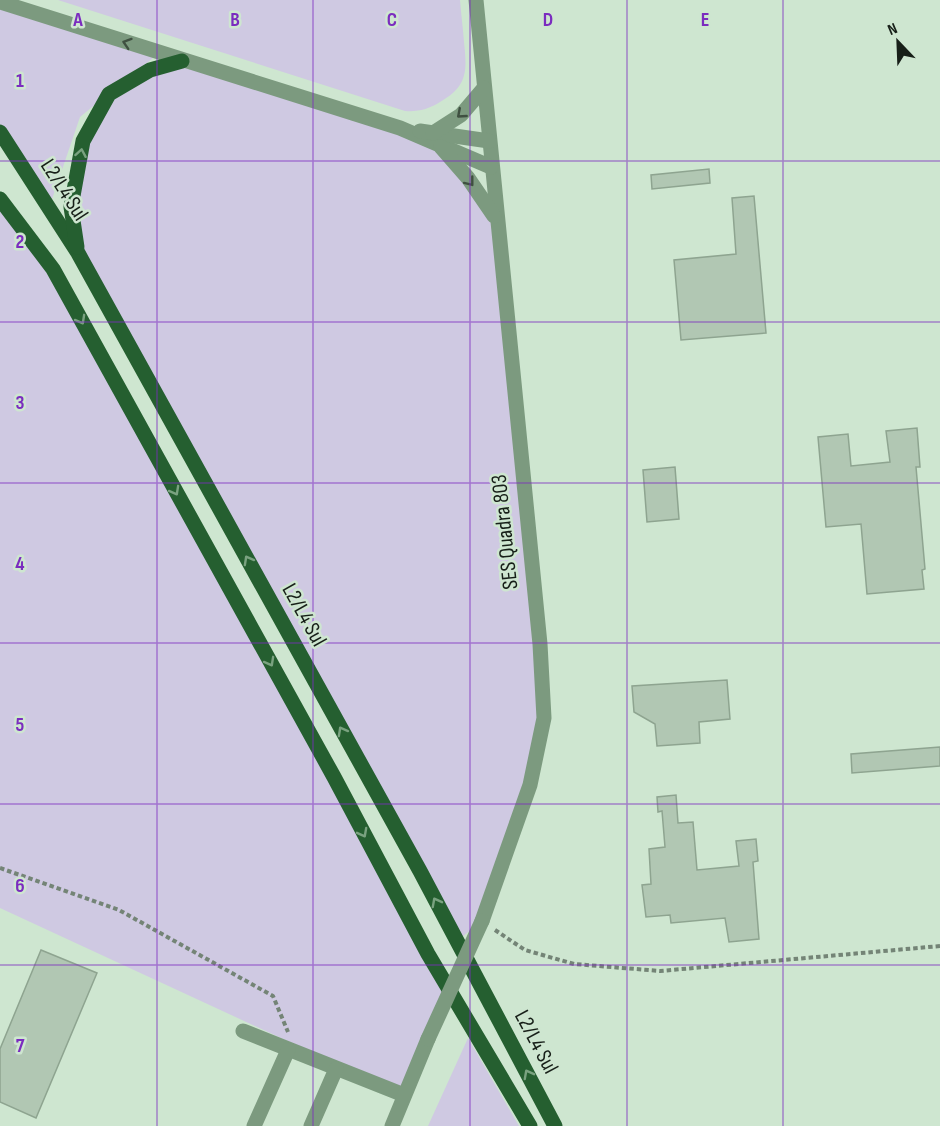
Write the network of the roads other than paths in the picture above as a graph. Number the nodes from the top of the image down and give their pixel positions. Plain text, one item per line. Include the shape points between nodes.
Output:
1 (476, 0) edge
2 (0, 2) edge
3 (182, 61) junction
4 (484, 88) junction
5 (0, 132) edge
6 (436, 138) junction
7 (489, 141) junction
8 (492, 167) junction
9 (0, 199) edge
10 (498, 221) junction
11 (78, 253) junction
12 (243, 1031) dead end
13 (288, 1050) junction
14 (336, 1069) junction
15 (404, 1095) junction
16 (254, 1126) edge
17 (311, 1126) edge
18 (392, 1126) edge
19 (530, 1126) edge
20 (555, 1126) edge

1 - 4 street, SES Quadra 803
3 -> 2 street
3 - 6 street
11 -> 3 main road via 71,207 83,141 109,94 150,70
4 -> 6 street
4 - 7 street, SES Quadra 803
5 - 11 main road, L2/L4 Sul
6 - 7 street
6 - 8 street
6 -> 10 street
7 - 8 street, SES Quadra 803
8 - 10 street, SES Quadra 803
9 -> 19 main road, L2/L4 Sul via 52,269 428,954
10 - 15 street, SES Quadra 803, bridge via 544,718 523,810 482,921
20 -> 11 main road, L2/L4 Sul via 420,871
12 - 13 street
13 - 14 street
13 - 16 street
14 - 15 street
14 - 17 street
15 - 18 street, SES Quadra 803

